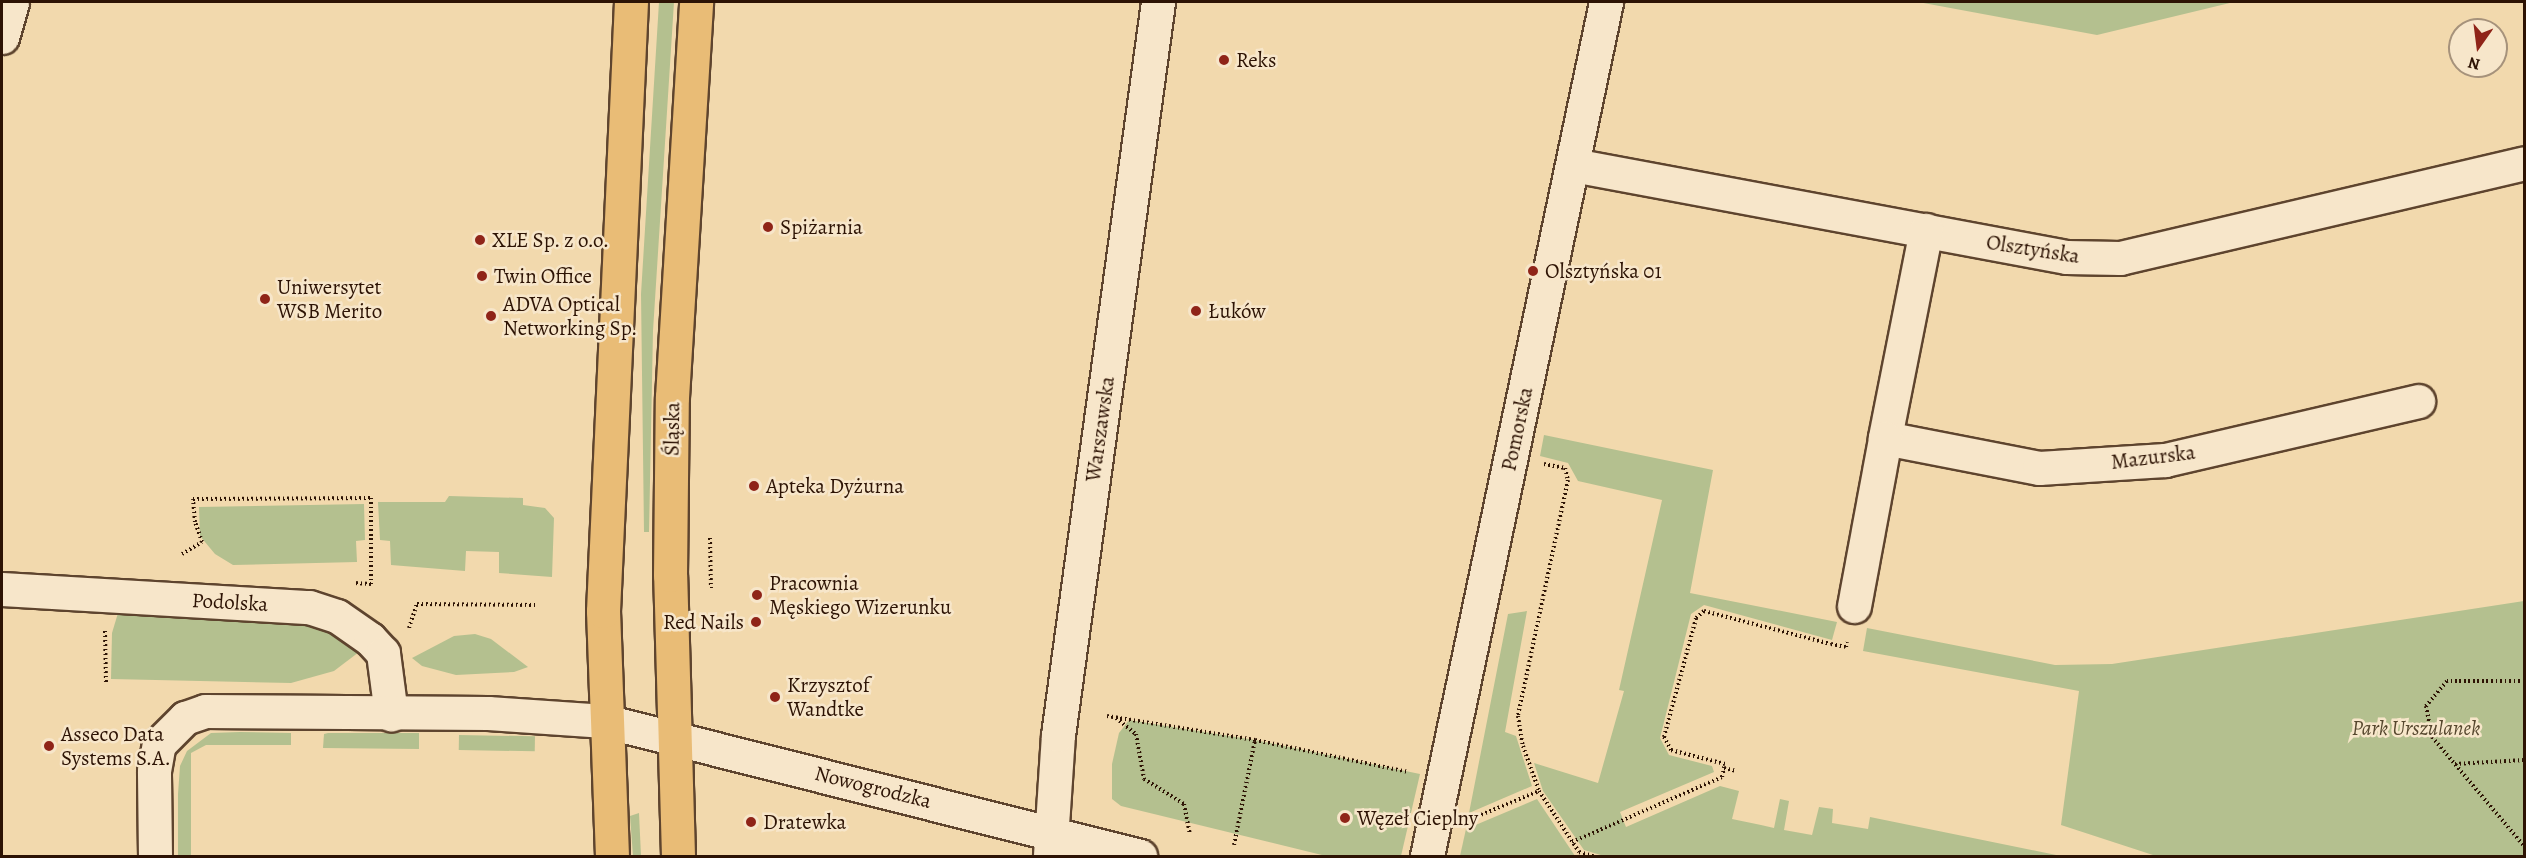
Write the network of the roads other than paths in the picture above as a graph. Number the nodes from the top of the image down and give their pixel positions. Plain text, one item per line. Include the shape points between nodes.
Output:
1 (12, 2) edge
2 (632, 2) edge
3 (696, 2) edge
4 (1158, 2) edge
5 (1606, 2) edge
6 (2, 37) edge
7 (2524, 163) edge
8 (1573, 165) junction
9 (1926, 230) junction
10 (2418, 401) dead end
11 (1885, 438) junction
12 (2, 589) edge
13 (1854, 606) road end
14 (391, 714) junction
15 (605, 721) junction
16 (674, 735) junction
17 (1051, 845) edge
18 (155, 856) edge
19 (612, 856) edge
20 (678, 856) edge
21 (1140, 856) edge
22 (1427, 856) edge

1 - 6 street
2 - 15 main road via 603,611
3 - 16 main road, Śląska via 672,397 670,575
4 - 17 street, Warszawska via 1060,723
5 - 8 street, Pomorska
7 - 9 street, Olsztyńska via 2120,258 2066,257
8 - 9 street, Olsztyńska
8 - 22 street, Pomorska
9 - 11 street
10 - 11 street, Mazurska via 2165,460 2039,468
11 - 13 street
12 - 14 street, Podolska via 309,607 337,616 383,653
14 - 15 street via 488,713
14 - 18 street via 205,711 185,718 159,744 154,771
15 - 16 street, Nowogrodzka
15 - 19 main road
16 - 17 street, Nowogrodzka
16 - 20 main road, Śląska
17 - 21 street, Nowogrodzka

